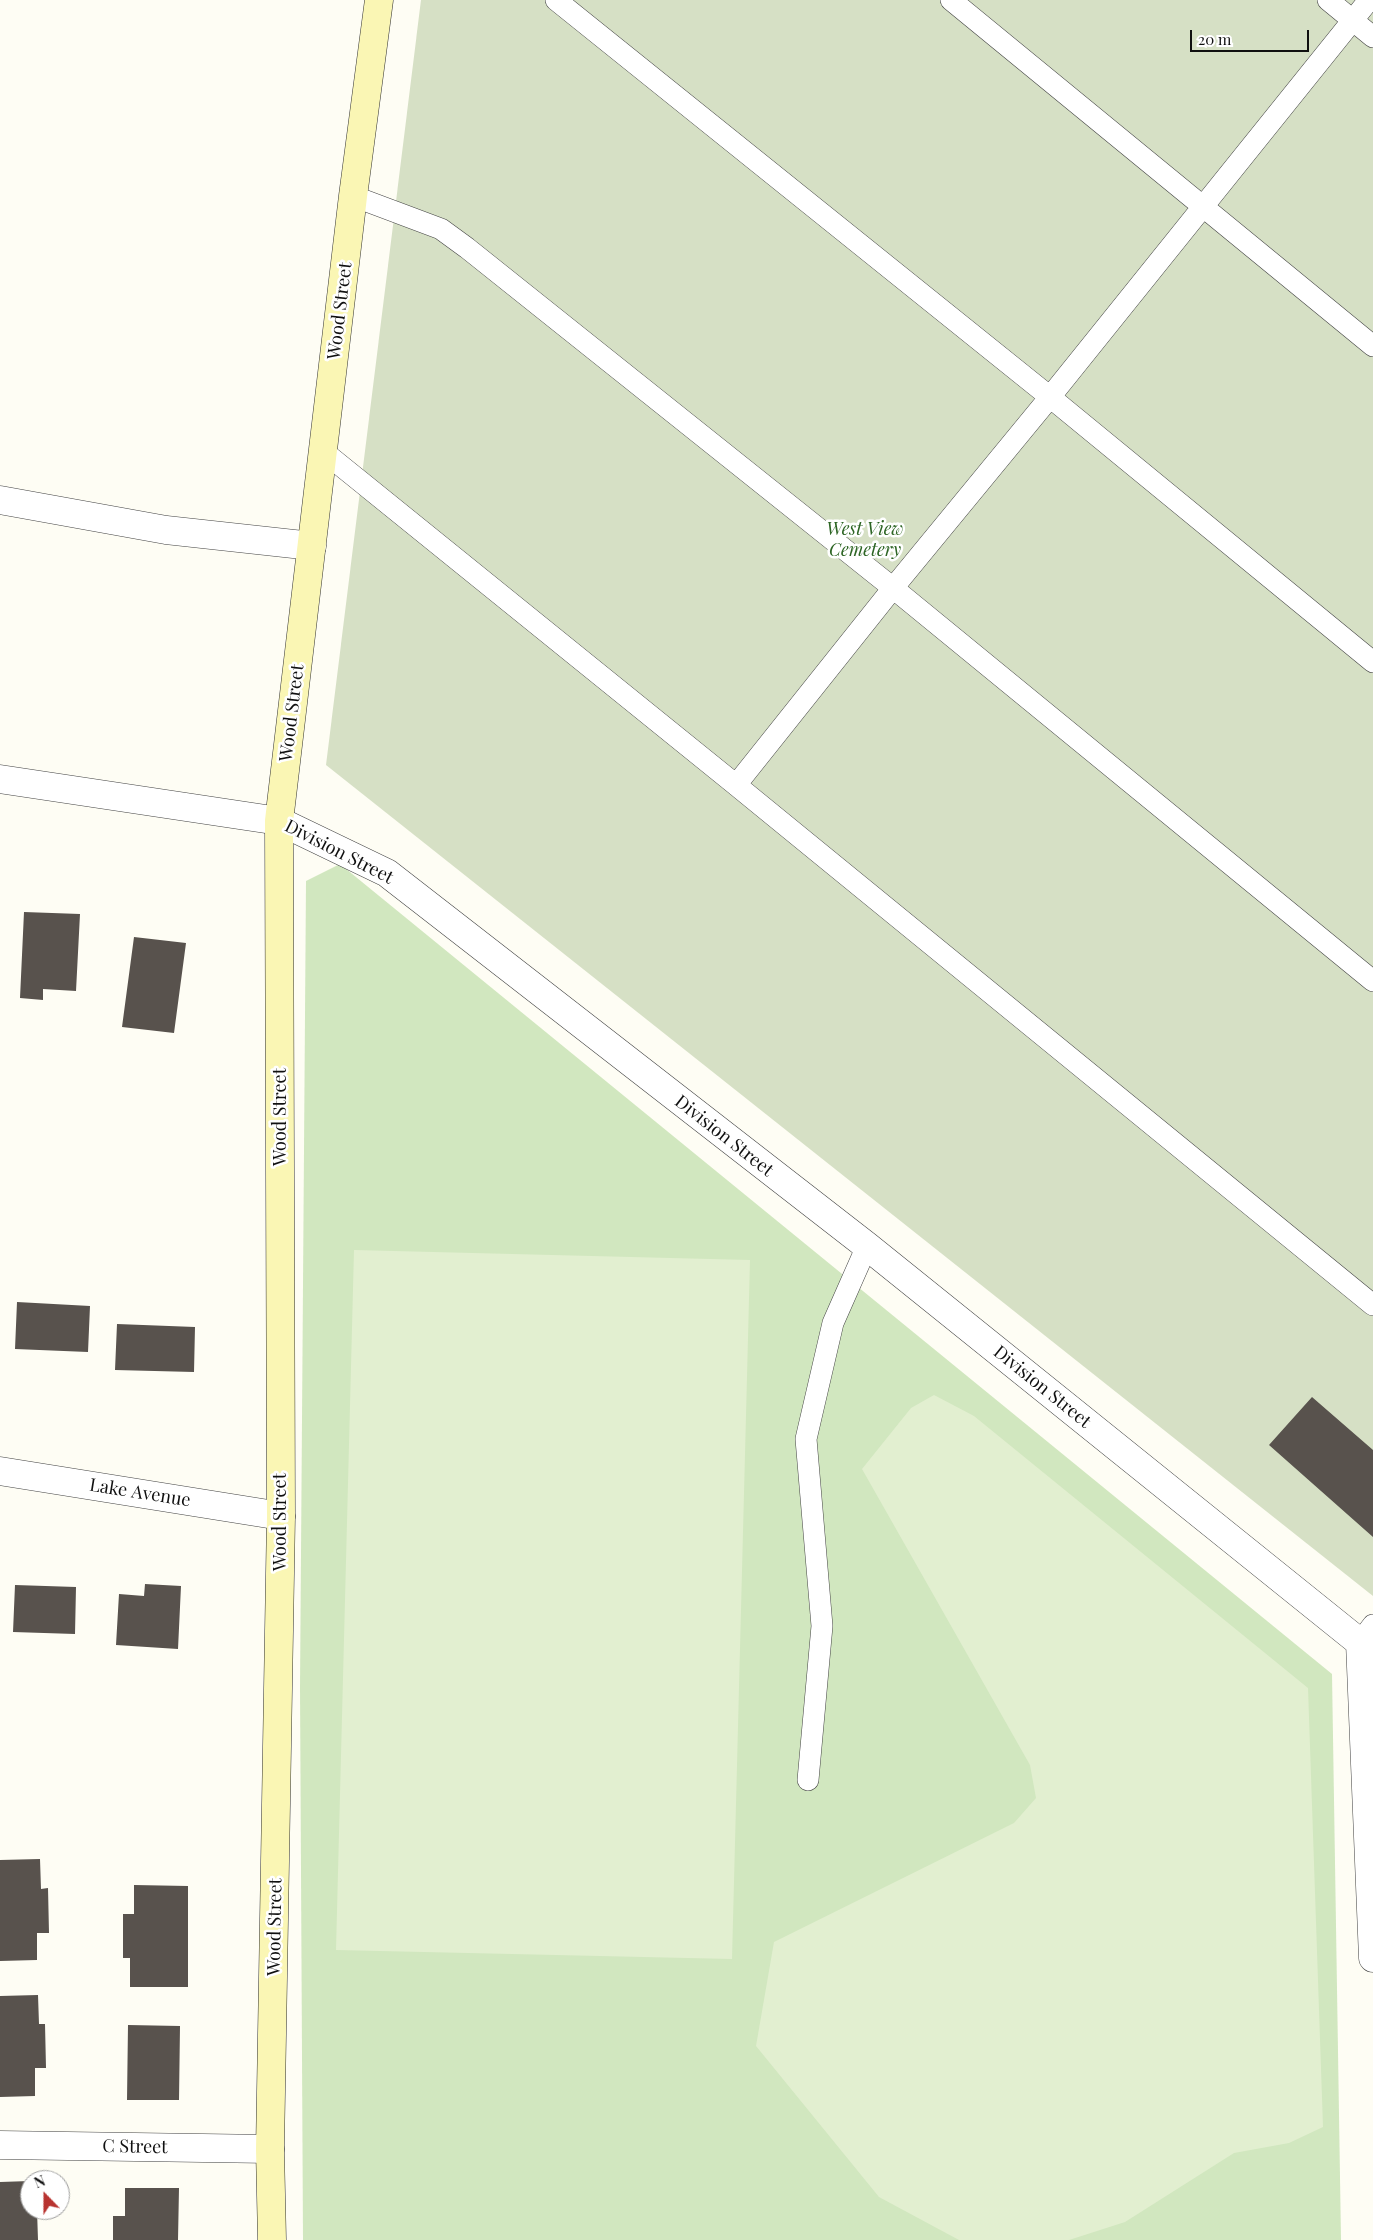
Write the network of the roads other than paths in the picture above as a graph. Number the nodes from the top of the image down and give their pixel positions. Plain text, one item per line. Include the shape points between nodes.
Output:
1 (379, 0) edge
2 (556, 0) edge
3 (951, 0) edge
4 (1328, 0) edge
5 (1369, 0) edge
6 (1353, 20) junction
7 (1373, 36) edge
8 (353, 196) junction
9 (1202, 206) junction
10 (1373, 346) edge
11 (1050, 397) junction
12 (324, 452) junction
13 (0, 500) edge
14 (312, 546) junction
15 (893, 588) junction
16 (1373, 662) edge
17 (0, 779) edge
18 (736, 785) junction
19 (279, 821) junction
20 (1373, 981) edge
21 (867, 1246) junction
22 (1373, 1305) edge
23 (0, 1470) edge
24 (281, 1516) junction
25 (1369, 1640) edge
26 (808, 1780) dead end
27 (1373, 1958) edge
28 (0, 2145) edge
29 (270, 2149) junction
30 (272, 2240) edge

1 - 8 street, Wood Street
2 - 11 lane
3 - 9 lane
4 - 6 lane
5 - 6 lane
6 - 7 lane
6 - 9 lane
8 - 12 street, Wood Street
8 - 15 lane via 440,229 468,248
9 - 10 lane
9 - 11 lane
11 - 15 lane
11 - 16 lane
12 - 14 street, Wood Street
12 - 18 lane
13 - 14 street via 166,530
14 - 19 street, Wood Street
15 - 18 lane
15 - 20 lane
17 - 19 street, Division Street
18 - 22 lane
19 - 21 street, Division Street via 387,873
19 - 24 street, Wood Street
21 - 25 street, Division Street
21 - 26 lane via 833,1323 806,1439 822,1626
23 - 24 street, Lake Avenue
24 - 29 street, Wood Street
25 - 27 street
28 - 29 street, C Street
29 - 30 street, Wood Street

